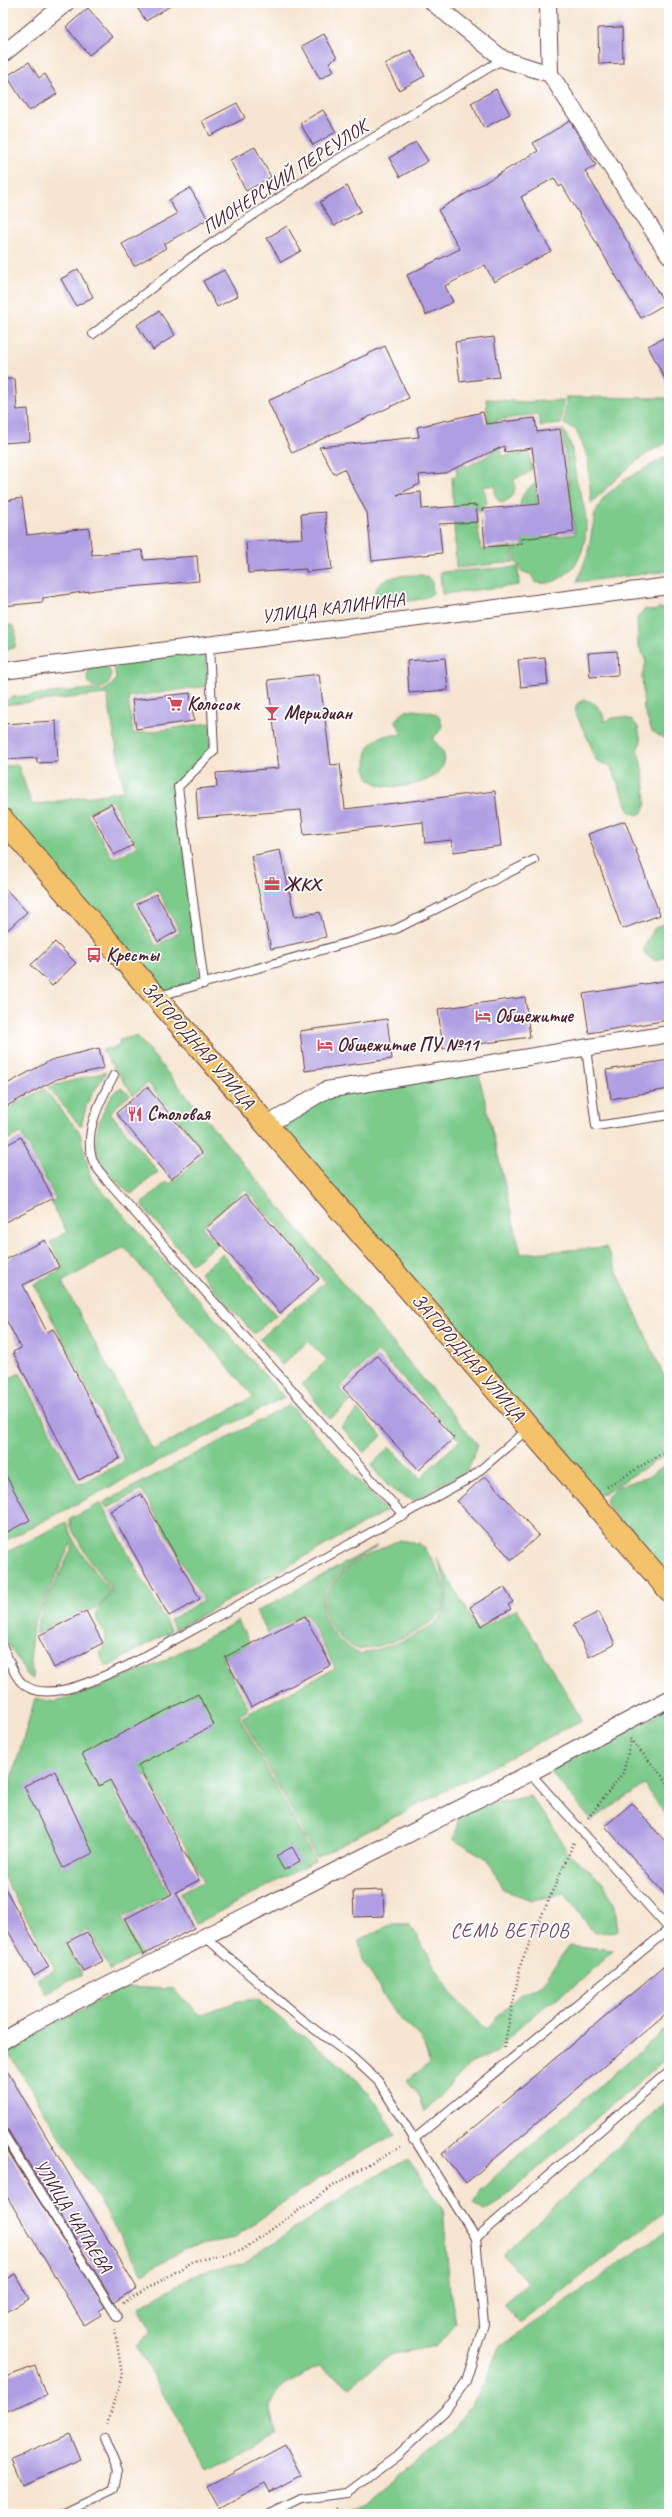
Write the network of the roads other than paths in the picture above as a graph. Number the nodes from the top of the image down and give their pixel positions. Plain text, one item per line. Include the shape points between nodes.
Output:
1 (66, 3) edge
2 (433, 3) edge
3 (548, 3) edge
4 (3, 54) edge
5 (503, 59) junction
6 (550, 74) junction
7 (669, 255) edge
8 (93, 334) dead end
9 (669, 586) edge
10 (209, 645) junction
11 (3, 671) edge
12 (3, 820) edge
13 (534, 860) dead end
14 (204, 984) junction
15 (156, 997) junction
16 (669, 1034) edge
17 (586, 1048) junction
18 (114, 1075) dead end
19 (669, 1115) edge
20 (267, 1125) junction
21 (530, 1428) junction
22 (404, 1516) junction
23 (669, 1590) edge
24 (3, 1647) edge
25 (669, 1699) edge
26 (530, 1773) junction
27 (669, 1929) edge
28 (205, 1937) junction
29 (3, 2041) edge
30 (669, 2070) edge
31 (3, 2133) edge
32 (413, 2140) junction
33 (476, 2238) junction
34 (114, 2313) road end
35 (104, 2438) road end
36 (60, 2514) edge
37 (270, 2514) edge

1 - 4 street
2 - 5 street
3 - 6 street
5 - 6 street
5 - 8 lane, ПИОНЕРСКИЙ ПЕРЕУЛОК via 313,175 190,258
6 - 7 street
9 - 10 street, УЛИЦА КАЛИНИНА
10 - 11 street, УЛИЦА КАЛИНИНА
10 - 14 lane via 214,751 178,787
12 - 15 highway, ЗАГОРОДНАЯ УЛИЦА
13 - 14 lane via 396,929
14 - 15 lane
15 - 20 highway, ЗАГОРОДНАЯ УЛИЦА
16 - 17 street, ЗАГОРОДНАЯ УЛИЦА
17 - 19 lane via 596,1126
17 - 20 street, ЗАГОРОДНАЯ УЛИЦА via 326,1090
18 - 22 lane via 98,1104 90,1140 94,1162 107,1181
20 - 21 highway, ЗАГОРОДНАЯ УЛИЦА
21 - 22 lane via 472,1477
21 - 23 highway, ЗАГОРОДНАЯ УЛИЦА
22 - 24 lane via 127,1666 86,1683 54,1692 36,1691 21,1682
25 - 26 street
26 - 27 lane
26 - 28 street
27 - 32 lane
28 - 29 street via 31,2024
28 - 32 lane via 378,2081
30 - 33 lane
31 - 34 lane, УЛИЦА ЧАПАЕВА
32 - 33 lane
33 - 37 lane via 484,2324 466,2381 445,2411 397,2456 347,2493 301,2499
35 - 36 lane via 118,2471 114,2488

